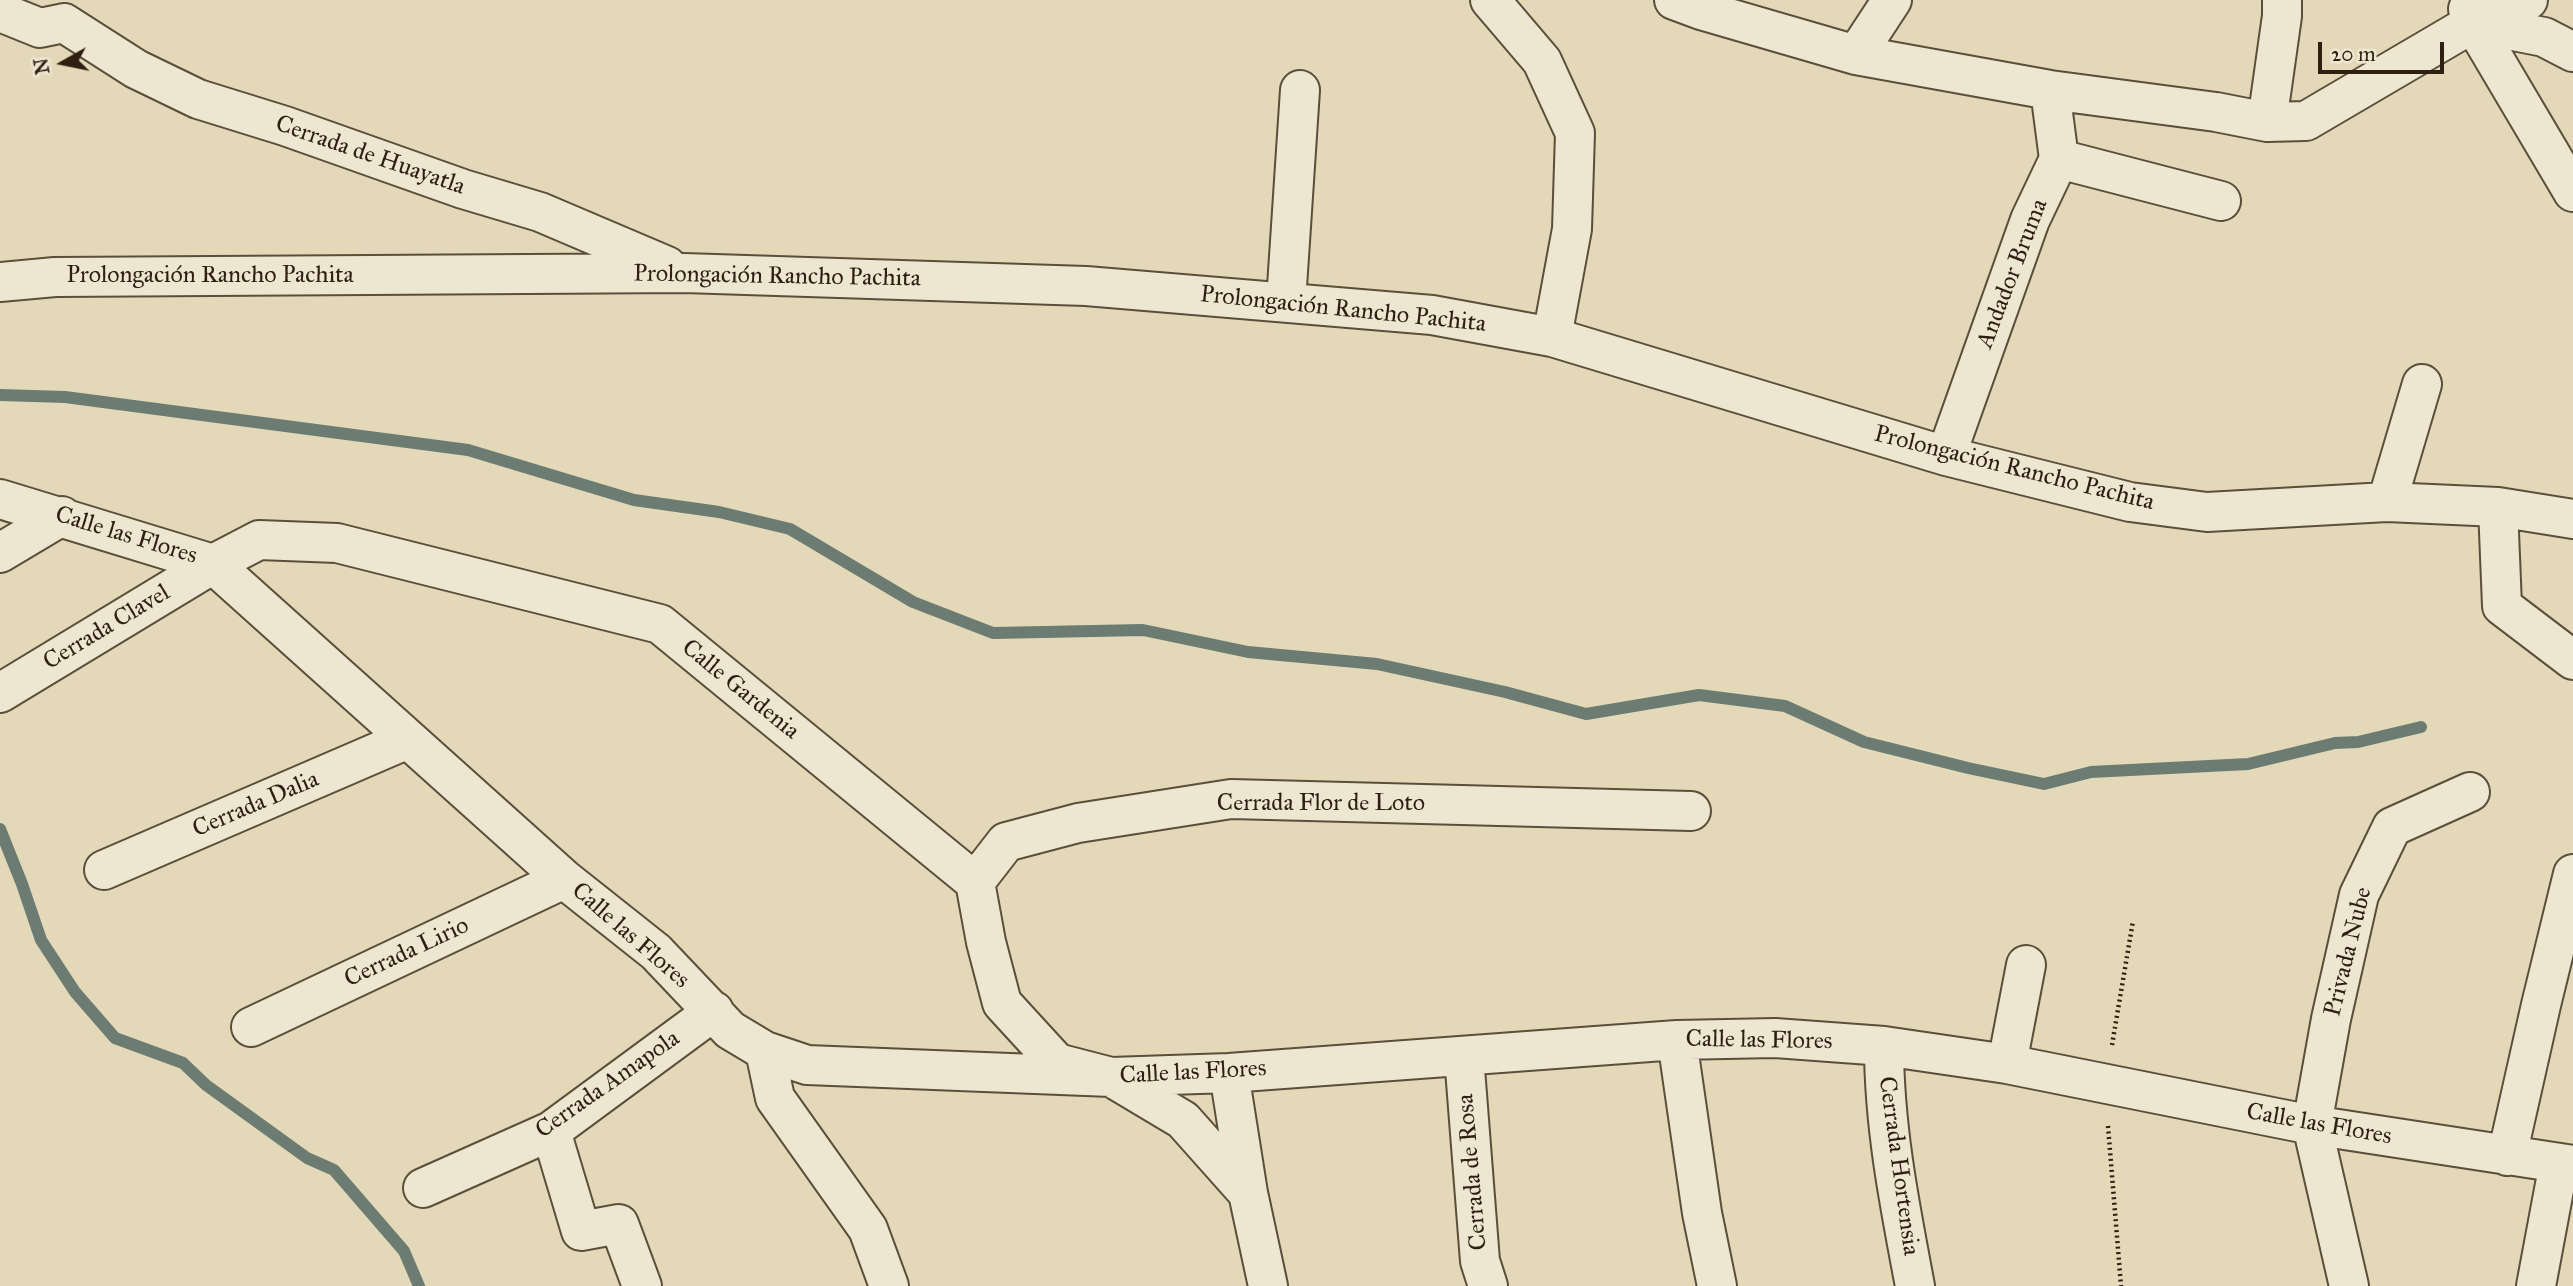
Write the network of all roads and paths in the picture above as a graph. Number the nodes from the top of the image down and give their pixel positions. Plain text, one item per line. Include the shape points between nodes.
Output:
1 (1490, 0) edge
2 (1892, 0) edge
3 (2281, 0) edge
4 (2528, 0) edge
5 (1693, 3) edge
6 (0, 12) edge
7 (62, 12) edge
8 (2469, 12) edge
9 (2573, 52) edge
10 (1856, 55) junction
11 (1300, 90) dead end
12 (2050, 90) junction
13 (2267, 122) junction
14 (2059, 159) junction
15 (2573, 192) edge
16 (2221, 201) dead end
17 (684, 273) junction
18 (0, 282) edge
19 (1286, 302) junction
20 (1552, 337) junction
21 (2422, 384) dead end
22 (1946, 456) junction
23 (0, 499) edge
24 (2387, 502) junction
25 (2498, 507) junction
26 (62, 516) junction
27 (2573, 519) edge
28 (0, 553) edge
29 (213, 564) junction
30 (2573, 660) edge
31 (0, 693) edge
32 (408, 739) junction
33 (2470, 792) dead end
34 (1691, 811) dead end
35 (104, 870) dead end
36 (2573, 874) edge
37 (564, 879) junction
38 (975, 882) junction
39 (2026, 965) dead end
40 (714, 1011) junction
41 (251, 1027) dead end
42 (1677, 1040) junction
43 (1884, 1046) junction
44 (765, 1051) junction
45 (1464, 1056) junction
46 (2007, 1064) junction
47 (1229, 1073) junction
48 (1111, 1077) junction
49 (2312, 1125) junction
50 (551, 1131) junction
51 (2507, 1156) junction
52 (2566, 1164) edge
53 (423, 1188) dead end
54 (1248, 1193) junction
55 (642, 1286) edge
56 (889, 1286) edge
57 (1268, 1286) edge
58 (1488, 1286) edge
59 (1717, 1286) edge
60 (1915, 1286) edge
61 (2349, 1286) edge
62 (2536, 1286) edge

1 - 20 street via 1542,61 1574,133 1572,229
2 - 10 street
3 - 13 street
4 - 8 street
5 - 10 street
6 - 7 street via 40,27
7 - 17 street, Cerrada de Huayatla via 136,69 198,99 540,212
8 - 9 street via 2544,37
8 - 13 street via 2306,121
8 - 15 street
10 - 12 street
11 - 19 street
12 - 13 street
12 - 14 street
14 - 16 street
14 - 22 street, Andador Bruma via 2030,220
17 - 18 street, Prolongación Rancho Pachita via 55,277
17 - 19 street, Prolongación Rancho Pachita via 1086,286
19 - 20 street, Prolongación Rancho Pachita via 1432,315
20 - 22 street, Prolongación Rancho Pachita
21 - 24 street
22 - 24 street, Prolongación Rancho Pachita via 2130,502 2207,512
23 - 26 street, Calle las Flores
24 - 25 street, Prolongación Rancho Pachita
25 - 27 street, Prolongación Rancho Pachita
25 - 30 street via 2502,606
26 - 28 street
26 - 29 street, Calle las Flores
29 - 31 street, Cerrada Clavel
29 - 32 street, Calle las Flores
29 - 38 street, Calle Gardenia via 259,540 337,543 660,624
32 - 35 street, Cerrada Dalia
32 - 37 street, Calle las Flores
33 - 49 street, Privada Nube via 2392,827 2359,895
34 - 38 street, Cerrada Flor de Loto via 1231,799 1078,823 1006,842
36 - 51 street
37 - 40 street, Calle las Flores via 656,952
37 - 41 street, Cerrada Lirio
38 - 48 street via 1002,1003 1057,1063
39 - 46 street
40 - 44 street, Calle las Flores via 730,1030
40 - 50 street, Cerrada Amapola
42 - 43 street, Calle las Flores via 1775,1038
42 - 45 street, Calle las Flores
42 - 59 street
43 - 46 street, Calle las Flores
43 - 60 street, Cerrada Hortensia via 1896,1183
44 - 48 street, Calle las Flores via 807,1065
44 - 56 street via 775,1098 868,1229
45 - 47 street, Calle las Flores
45 - 58 street, Cerrada de Rosa via 1480,1261
46 - 49 street, Calle las Flores
47 - 48 street, Calle las Flores
47 - 54 street
48 - 54 street via 1183,1120
49 - 51 street, Calle las Flores
49 - 61 street
50 - 53 street, Cerrada Amapola
50 - 55 street via 580,1231 619,1224
51 - 52 street, Calle las Flores
52 - 62 street
54 - 57 street

